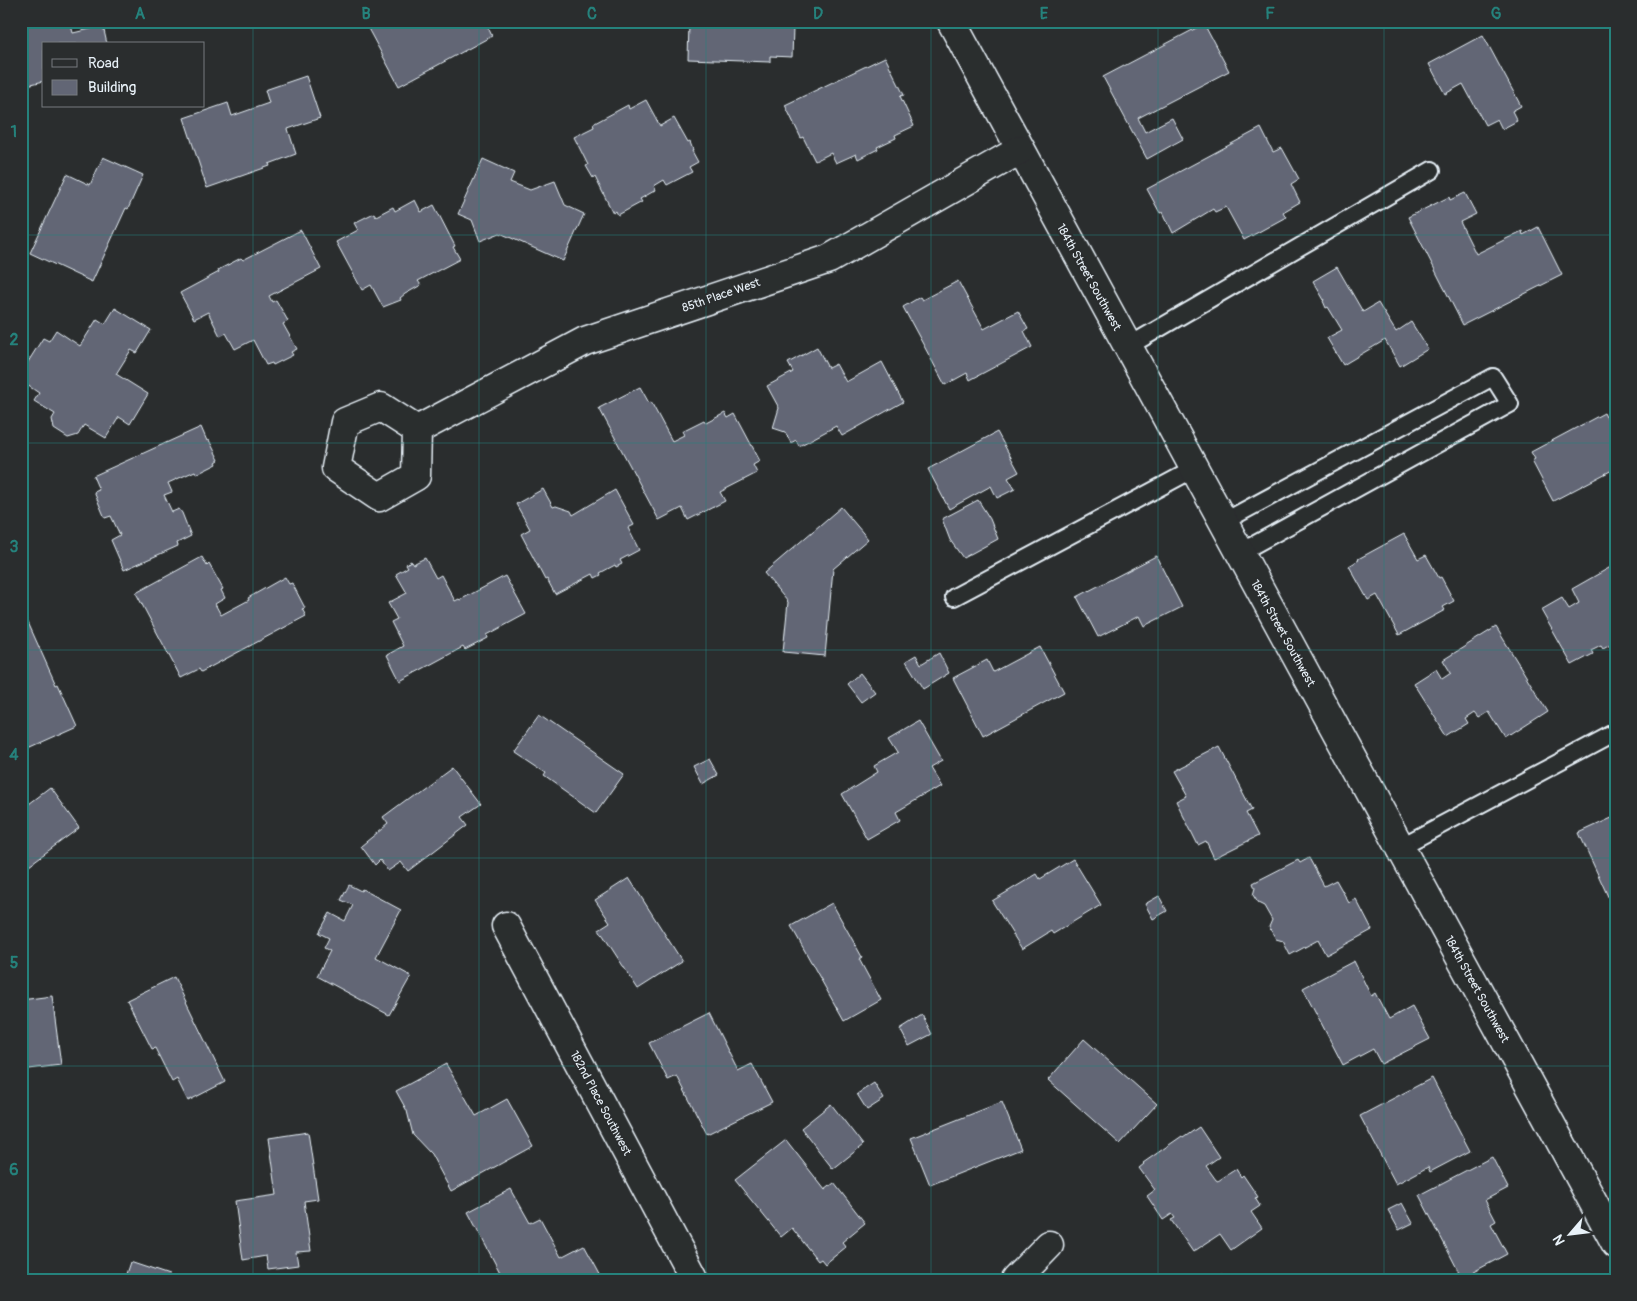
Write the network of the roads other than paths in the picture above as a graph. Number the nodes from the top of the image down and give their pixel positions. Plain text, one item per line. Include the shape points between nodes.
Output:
1 (951, 21) edge
2 (1020, 150) junction
3 (1432, 170) dead end
4 (1127, 348) junction
5 (417, 430) dead end
6 (1194, 469) junction
7 (1223, 522) junction
8 (1239, 553) junction
9 (954, 597) dead end
10 (1616, 732) edge
11 (1400, 847) junction
12 (506, 926) dead end
13 (1616, 1244) edge
14 (1049, 1245) dead end
15 (695, 1280) edge
16 (1014, 1280) edge

1 - 2 street, 184th Street Southwest
2 - 4 street, 184th Street Southwest
2 - 5 street, 85th Place West via 829,259 586,341
3 - 4 lane
4 - 6 street, 184th Street Southwest
6 - 7 street, 184th Street Southwest
6 - 9 lane
7 - 8 street, 184th Street Southwest
7 - 8 lane via 1493,377 1510,404
8 - 11 street, 184th Street Southwest
10 - 11 lane
11 - 13 street, 184th Street Southwest
12 - 15 street, 182nd Place Southwest
14 - 16 street

